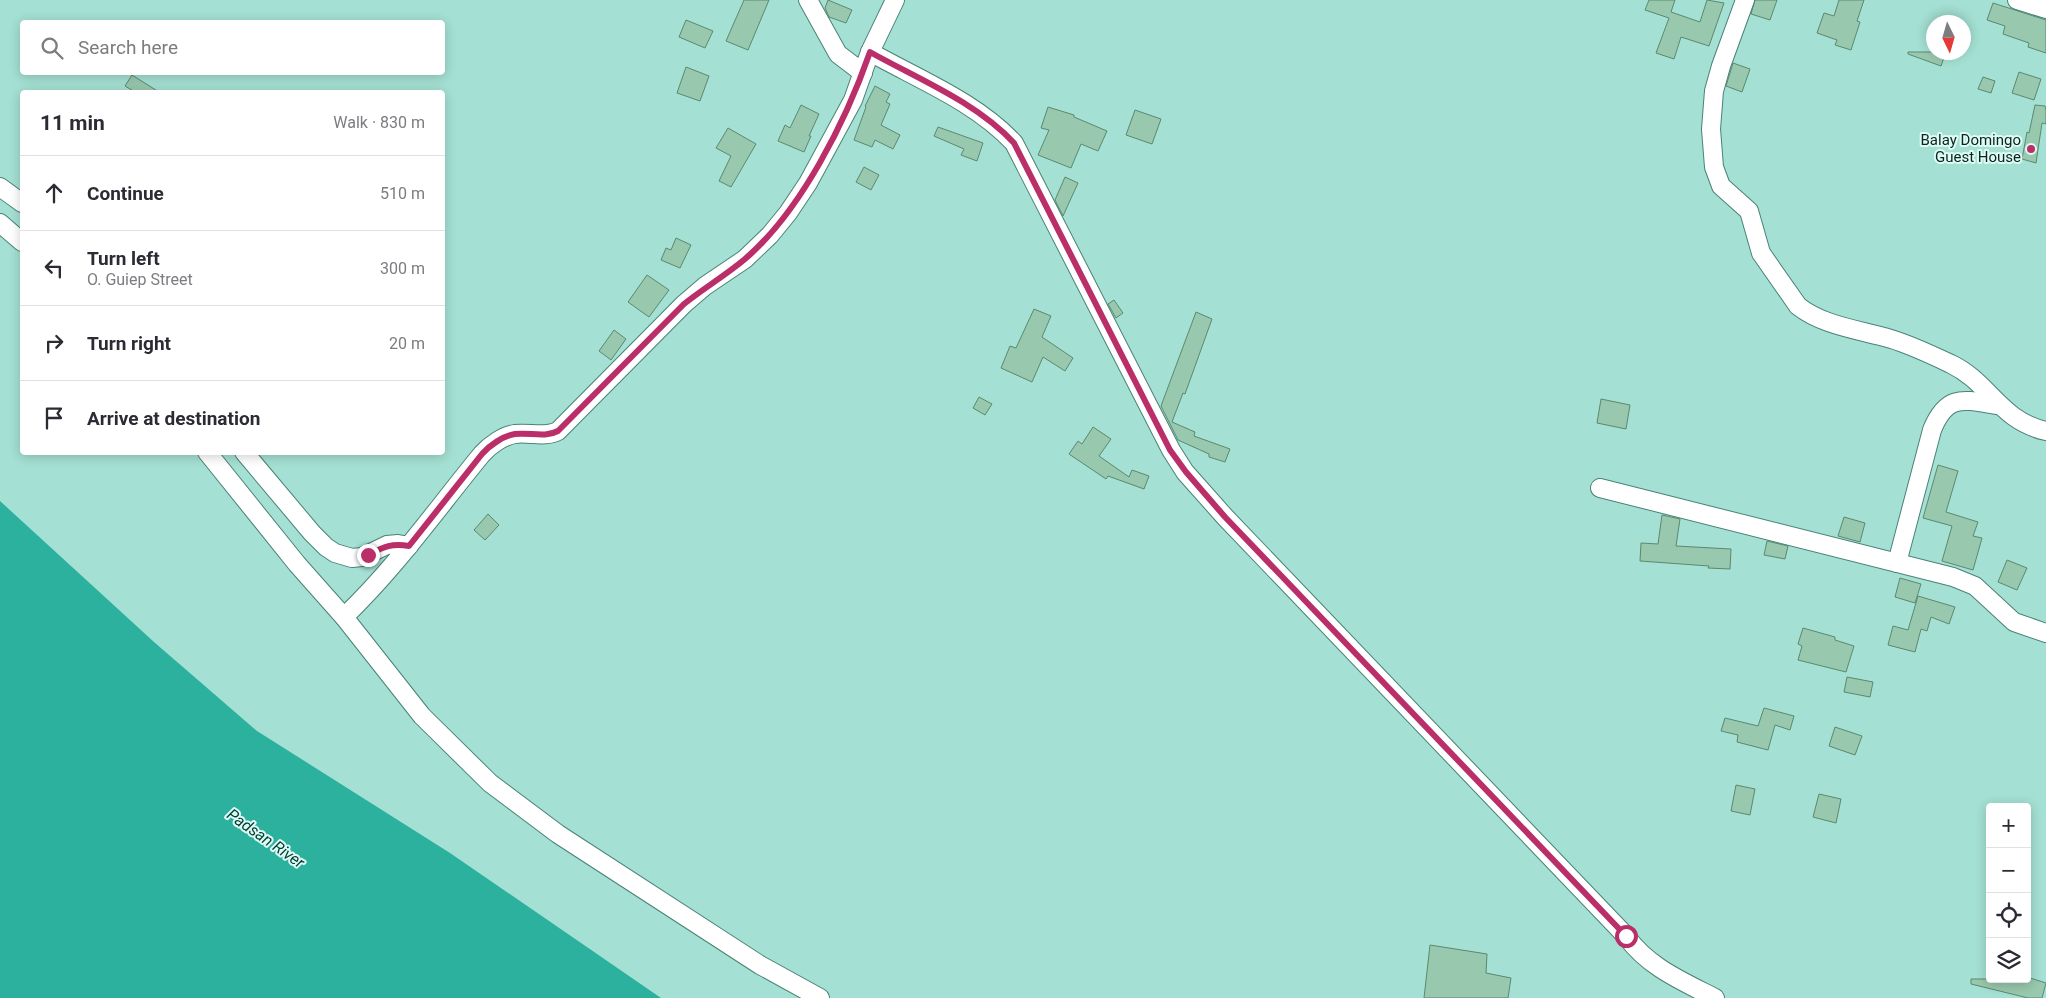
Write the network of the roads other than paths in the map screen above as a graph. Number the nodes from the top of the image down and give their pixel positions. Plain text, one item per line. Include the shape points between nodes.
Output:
1 (808, 0) edge
2 (896, 0) edge
3 (1745, 0) edge
4 (2018, 0) edge
5 (2046, 10) edge
6 (870, 52) junction
7 (863, 73) junction
8 (0, 187) edge
9 (20, 202) edge
10 (0, 222) edge
11 (20, 240) edge
12 (1998, 405) junction
13 (2046, 431) edge
14 (209, 455) edge
15 (247, 455) edge
16 (1600, 488) dead end
17 (409, 546) junction
18 (1896, 563) junction
19 (344, 616) junction
20 (2046, 633) edge
21 (820, 998) edge
22 (1715, 998) edge

1 - 7 street via 838,54
2 - 6 street
3 - 12 street via 1714,92 1711,129 1717,176 1726,192 1749,211 1761,253 1798,306 1806,312 1893,340 1951,364 1972,376
4 - 5 street
6 - 7 street
6 - 22 street via 980,112 1014,143 1170,450 1186,472 1637,951 1654,966
7 - 17 street via 853,100 808,183 770,235 745,259 684,304 558,431 546,435 513,434 491,445
8 - 9 street
10 - 11 street
12 - 13 street via 2009,415
12 - 18 street via 1958,402 1947,406 1938,415
14 - 19 street via 297,564
15 - 17 street via 312,533 335,553 362,558 387,545
16 - 18 street
17 - 19 street via 374,588
18 - 20 street via 1975,586 2014,622
19 - 21 street via 422,716 490,783 558,834 760,965

